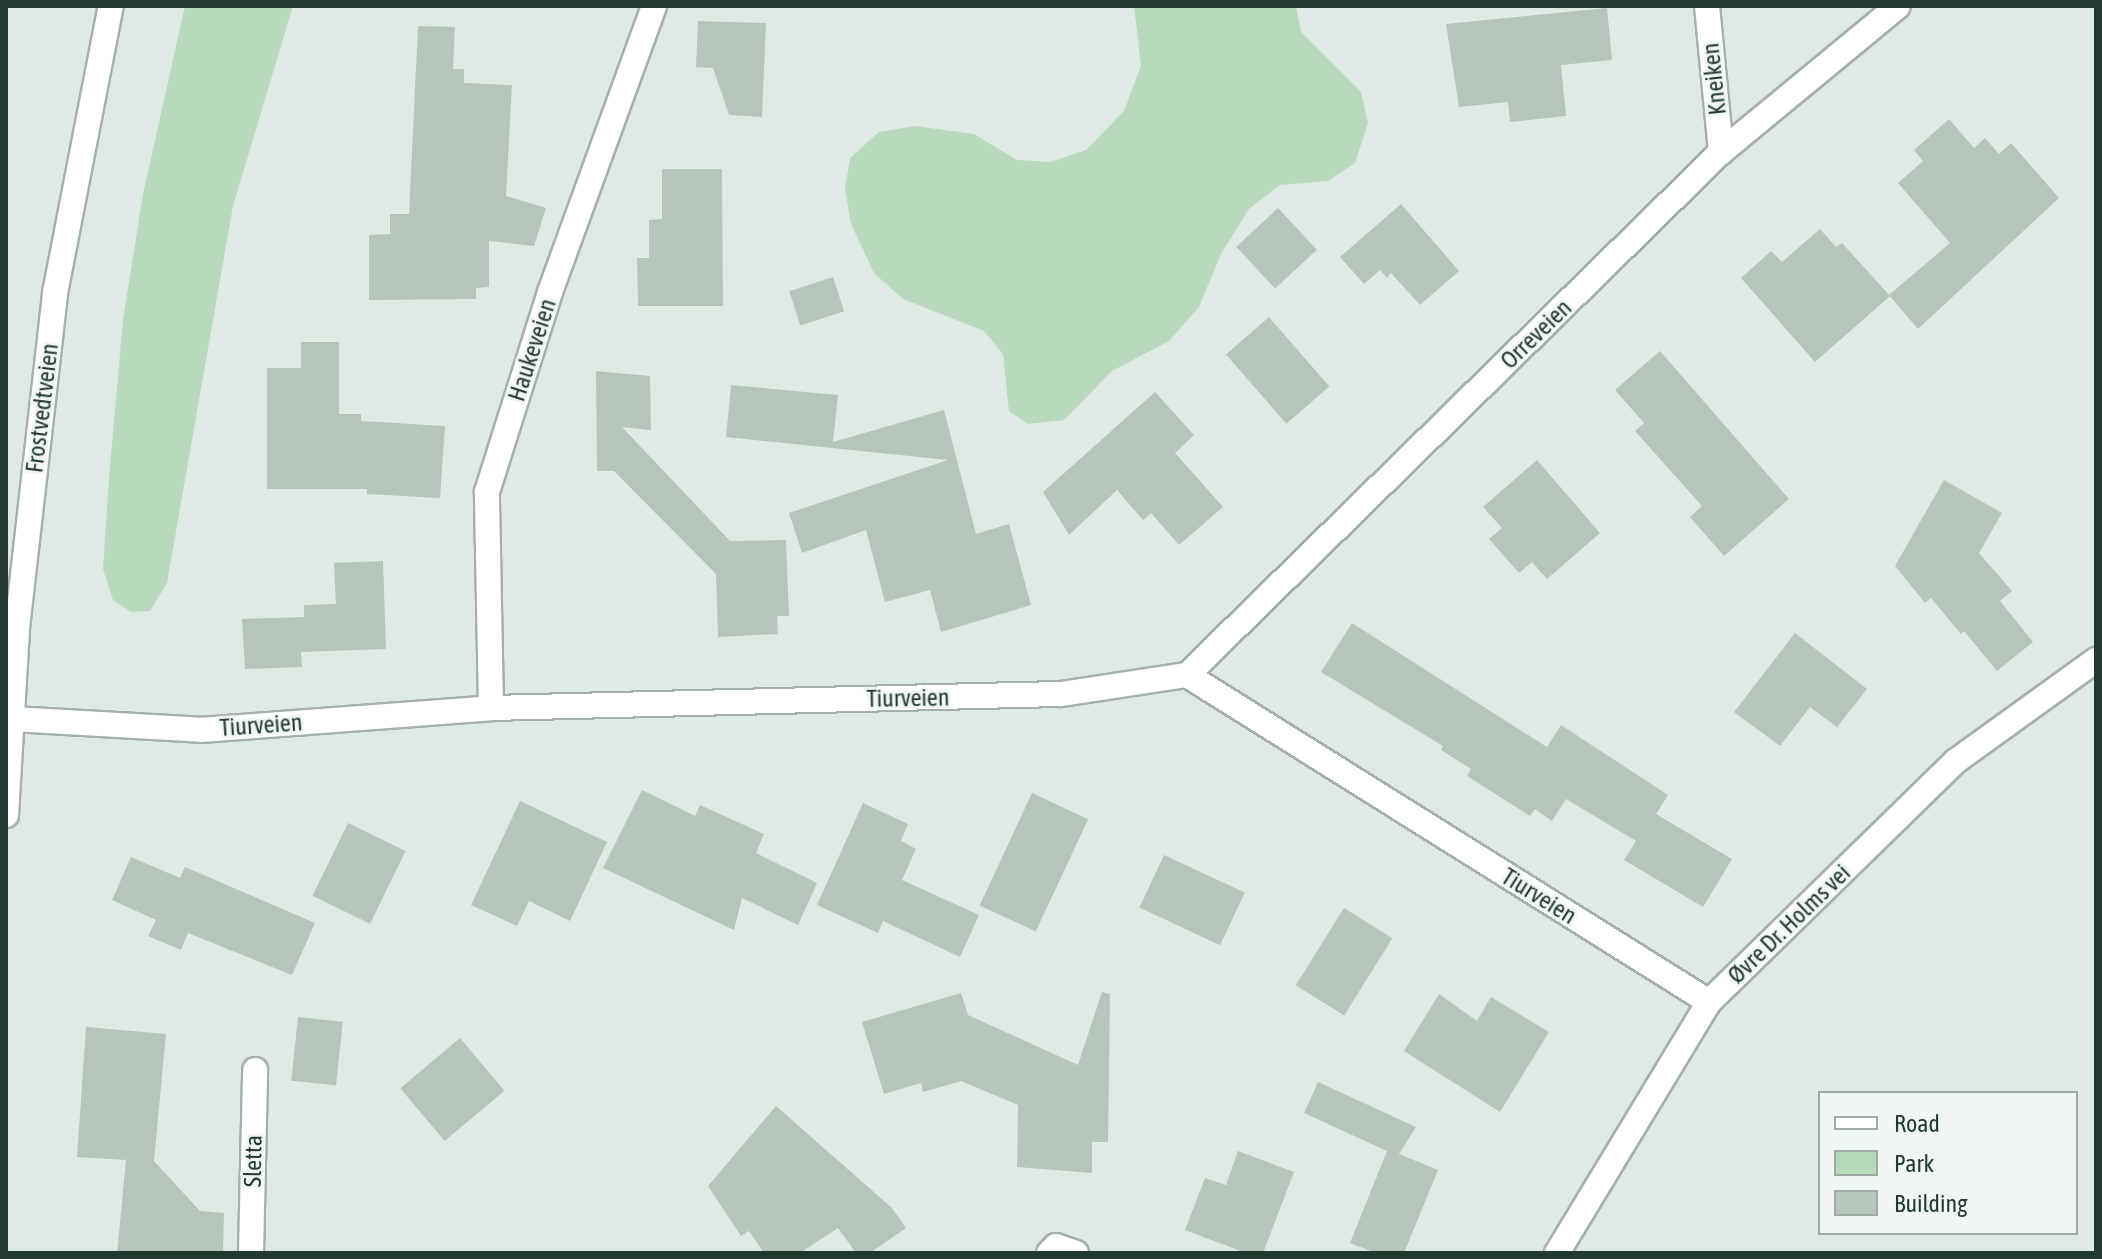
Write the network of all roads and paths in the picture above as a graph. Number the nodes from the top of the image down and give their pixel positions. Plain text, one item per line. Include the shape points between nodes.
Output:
1 (111, 6) edge
2 (654, 6) edge
3 (1707, 6) edge
4 (1898, 6) edge
5 (1721, 152) junction
6 (2096, 660) edge
7 (1187, 675) junction
8 (491, 708) junction
9 (13, 719) junction
10 (6, 815) edge
11 (1709, 1002) junction
12 (255, 1070) dead end
13 (251, 1253) edge
14 (1049, 1253) edge
15 (1076, 1253) edge
16 (1557, 1253) edge

1 - 9 street, Frostvedtveien via 55,293 17,628
2 - 8 street, Haukeveien via 550,292 487,492
3 - 5 street, Kneiken
4 - 5 street, Orreveien
5 - 7 street, Orreveien
6 - 11 street, Øvre Dr. Holms vei via 1956,761
7 - 8 street, Tiurveien via 1061,694
7 - 11 street, Tiurveien
8 - 9 street, Tiurveien via 201,730
9 - 10 street, Frostvedtveien
11 - 16 street, Øvre Dr. Holms vei
12 - 13 street, Sletta
14 - 15 street via 1056,1246

